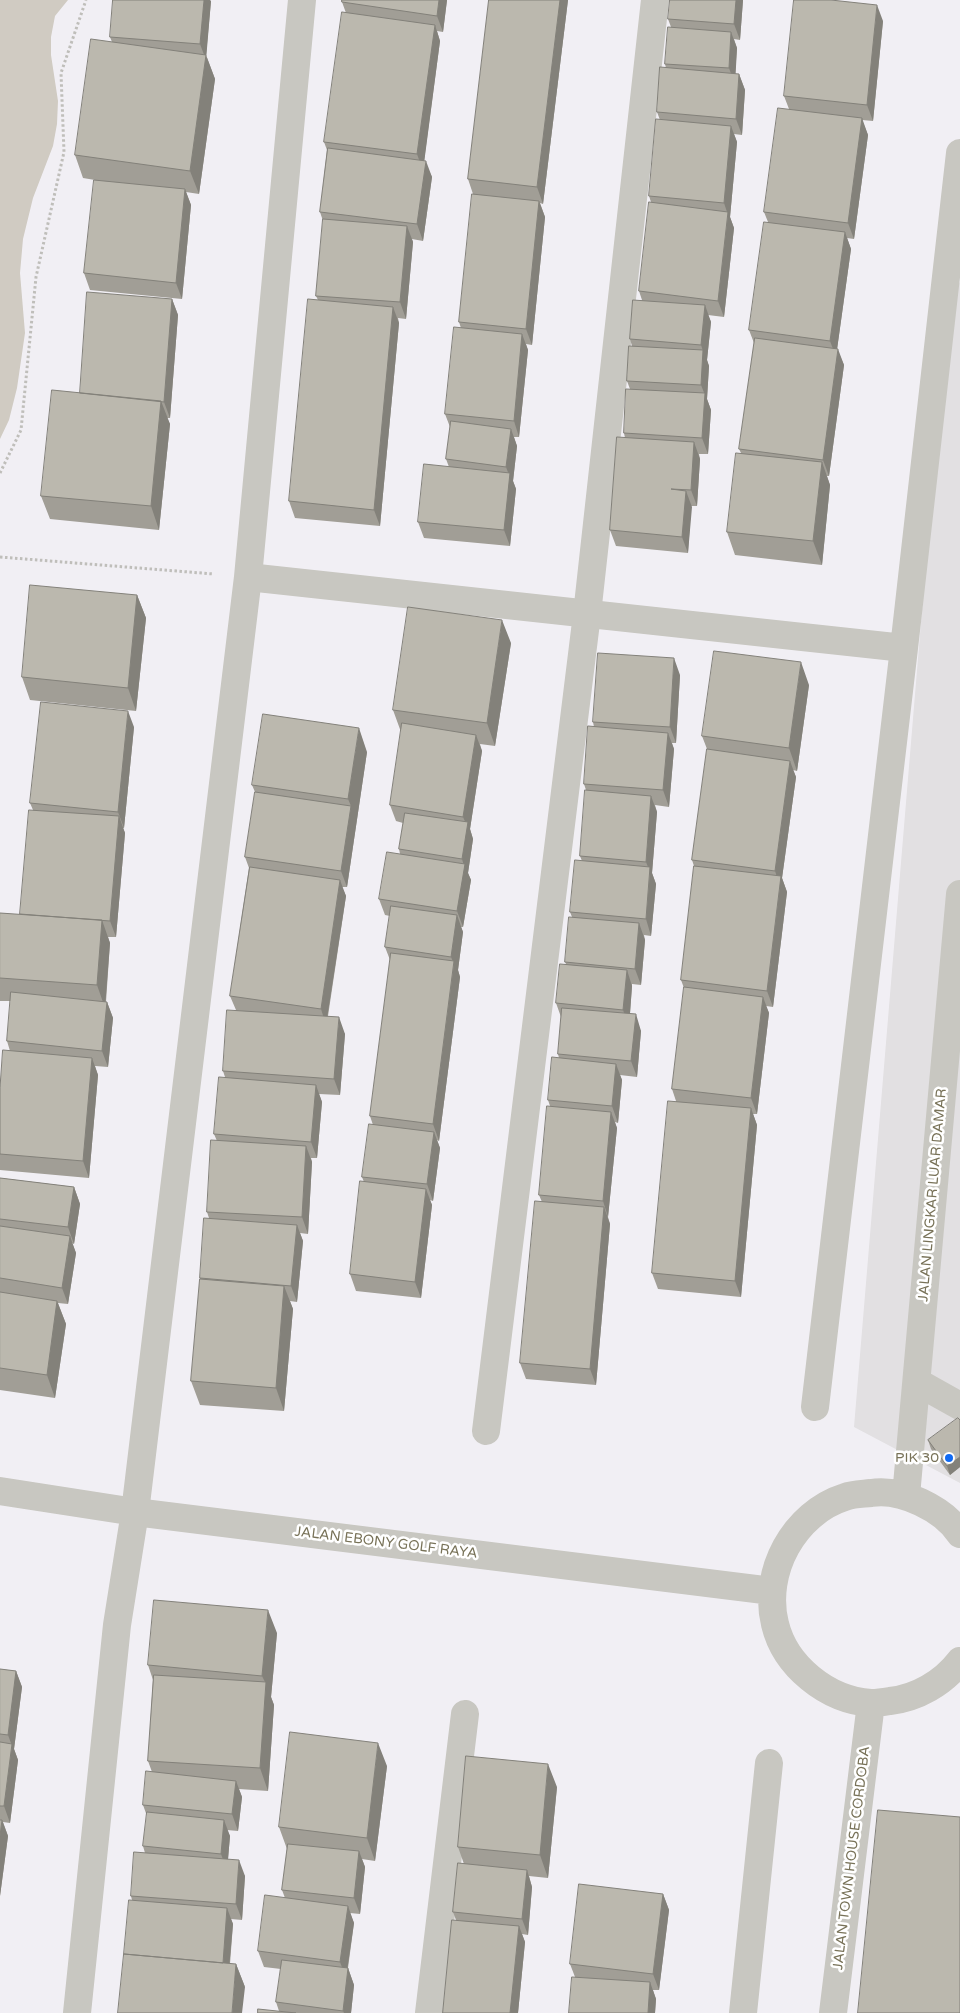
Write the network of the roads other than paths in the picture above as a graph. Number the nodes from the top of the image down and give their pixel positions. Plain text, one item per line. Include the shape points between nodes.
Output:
1 (302, 0) edge
2 (655, 0) edge
3 (960, 153) edge
4 (248, 577) junction
5 (587, 614) junction
6 (904, 648) junction
7 (960, 894) edge
8 (916, 1382) junction
9 (960, 1406) edge
10 (815, 1407) dead end
11 (486, 1431) dead end
12 (0, 1491) edge
13 (906, 1496) junction
14 (136, 1512) junction
15 (960, 1534) edge
16 (772, 1591) junction
17 (960, 1661) edge
18 (871, 1703) junction
19 (465, 1714) dead end
20 (769, 1763) dead end
21 (77, 2013) edge
22 (429, 2013) edge
23 (743, 2013) edge
24 (833, 2013) edge

1 - 4 street
2 - 5 street
3 - 6 street
4 - 5 street
4 - 14 street
5 - 6 street
5 - 11 street
6 - 10 street
7 - 8 street, JALAN LINGKAR LUAR DAMAR
8 - 9 street
8 - 13 street, JALAN LINGKAR LUAR DAMAR
12 - 14 street, JALAN EBONY GOLF RAYA
13 - 15 street via 933,1508
13 - 16 street via 875,1492 845,1497 816,1511 794,1532 779,1560
14 - 16 street, JALAN EBONY GOLF RAYA
14 - 21 street via 117,1625
16 - 18 street via 775,1624 788,1654 811,1680 839,1696
17 - 18 street via 934,1686 905,1699
18 - 24 street, JALAN TOWN HOUSE CORDOBA
19 - 22 street
20 - 23 street

